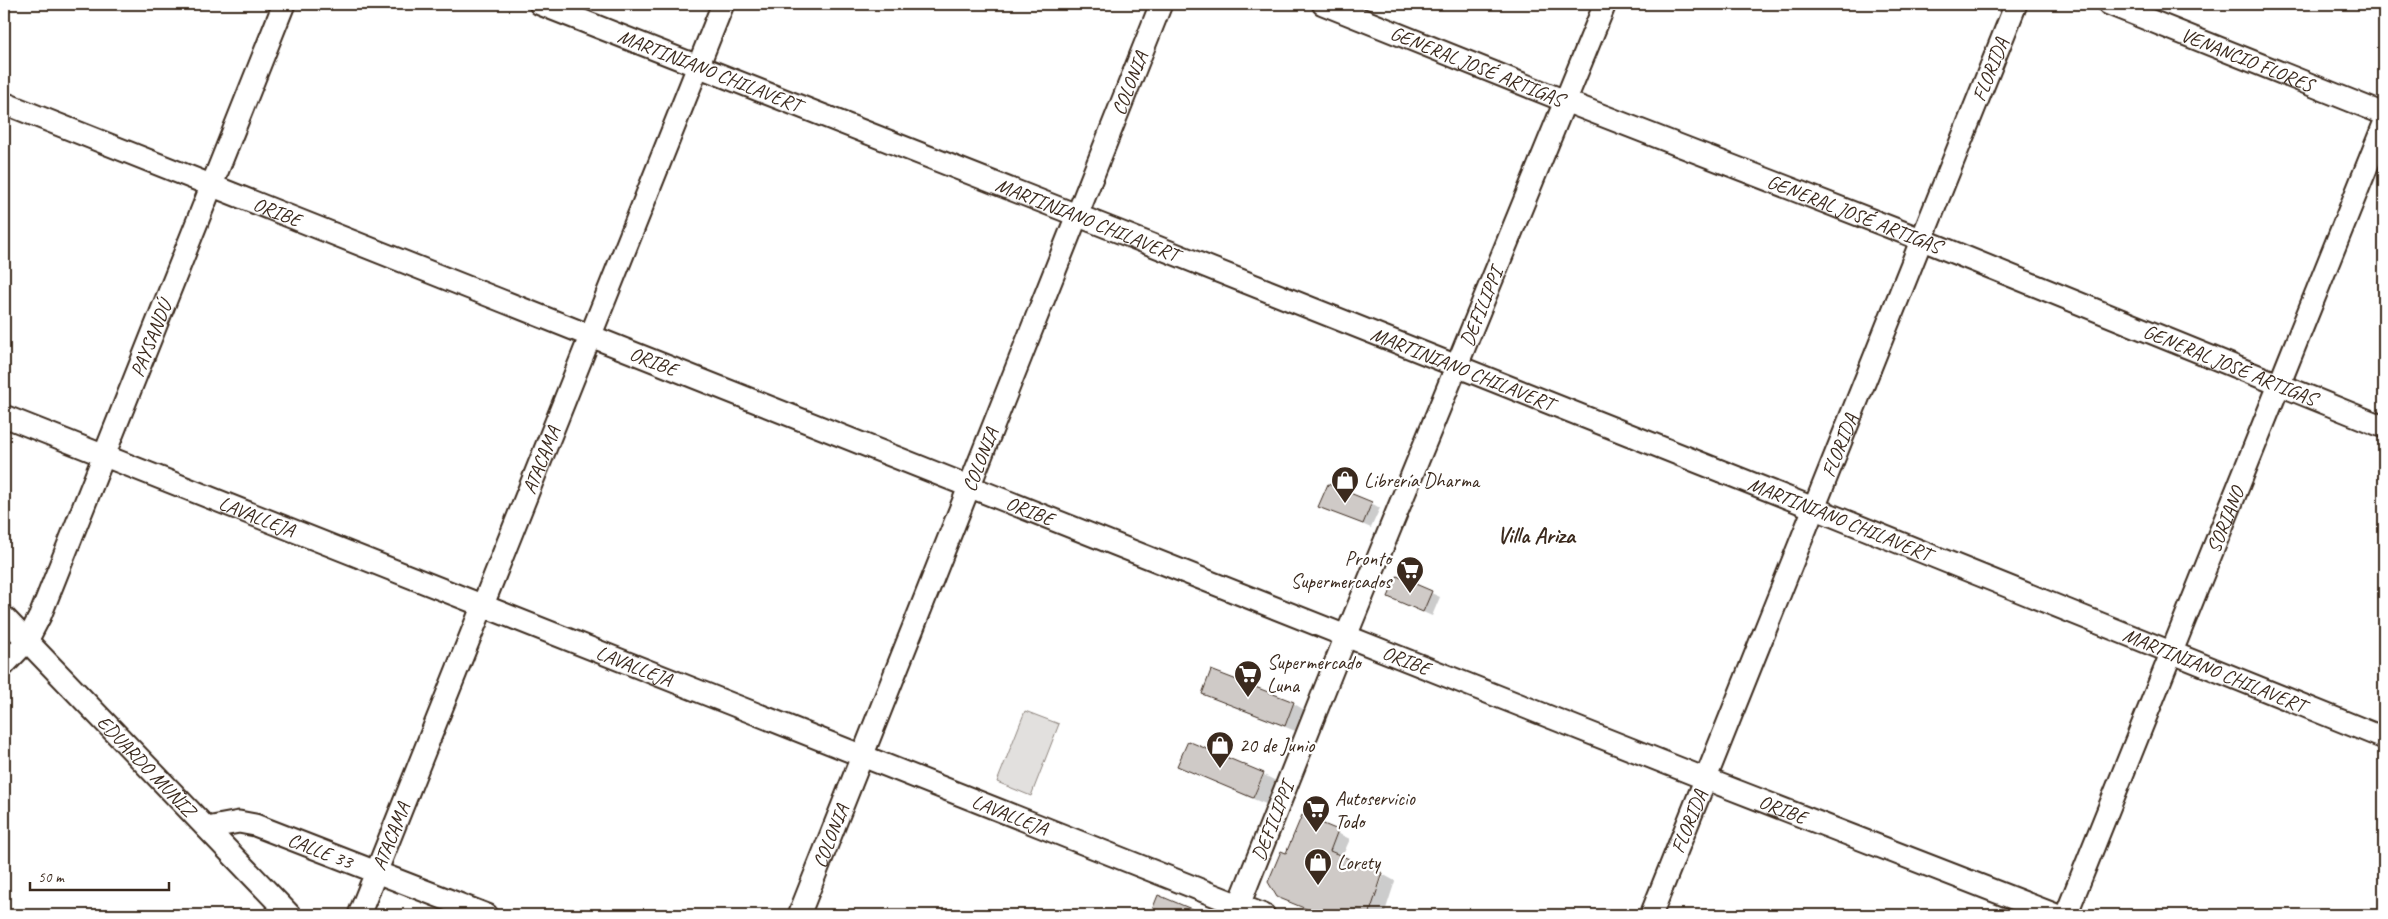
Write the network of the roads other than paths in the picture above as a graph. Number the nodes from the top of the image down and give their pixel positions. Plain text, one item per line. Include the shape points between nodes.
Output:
1 (284, 4) edge
2 (540, 4) edge
3 (723, 4) edge
4 (1161, 4) edge
5 (1323, 4) edge
6 (1604, 4) edge
7 (2016, 4) edge
8 (2109, 4) edge
9 (698, 65) junction
10 (1565, 101) junction
11 (4, 104) edge
12 (2384, 114) edge
13 (2384, 124) edge
14 (212, 186) junction
15 (1078, 214) junction
16 (1923, 240) junction
17 (591, 337) junction
18 (1455, 368) junction
19 (2279, 385) junction
20 (4, 416) edge
21 (2384, 427) edge
22 (104, 456) junction
23 (970, 485) junction
24 (1814, 508) junction
25 (483, 605) junction
26 (4, 617) edge
27 (1346, 636) junction
28 (27, 641) junction
29 (2170, 653) junction
30 (4, 665) edge
31 (2384, 738) edge
32 (862, 756) junction
33 (1706, 779) junction
34 (208, 828) junction
35 (378, 872) junction
36 (1237, 910) edge
37 (290, 915) edge
38 (359, 915) edge
39 (487, 915) edge
40 (799, 915) edge
41 (1264, 915) edge
42 (1651, 915) edge
43 (2056, 915) edge
44 (2066, 915) edge

1 - 14 street, PAYSANDÚ
2 - 9 street, MARTINIANO CHILAVERT
3 - 9 street, ATACAMA
4 - 15 street, COLONIA
5 - 10 street, GENERAL JOSÉ ARTIGAS
6 - 10 street, DEFILIPPI
7 - 16 street, FLORIDA
8 - 12 street, VENANCIO FLORES
9 - 15 street, MARTINIANO CHILAVERT
9 - 17 street, ATACAMA
10 - 16 street, GENERAL JOSÉ ARTIGAS
10 - 18 street, DEFILIPPI
11 - 14 street, ORIBE
13 - 19 street, SORIANO
14 - 17 street, ORIBE
14 - 22 street, PAYSANDÚ
15 - 18 street, MARTINIANO CHILAVERT
15 - 23 street, COLONIA
16 - 19 street, GENERAL JOSÉ ARTIGAS
16 - 24 street, FLORIDA
17 - 23 street, ORIBE
17 - 25 street, ATACAMA
18 - 24 street, MARTINIANO CHILAVERT
18 - 27 street, DEFILIPPI
19 - 21 street, GENERAL JOSÉ ARTIGAS
19 - 29 street, SORIANO
20 - 22 street, LAVALLEJA
22 - 25 street, LAVALLEJA
22 - 28 street, PAYSANDÚ
23 - 27 street, ORIBE
23 - 32 street, COLONIA
24 - 29 street, MARTINIANO CHILAVERT
24 - 33 street, FLORIDA
25 - 32 street, LAVALLEJA
25 - 35 street, ATACAMA
26 - 28 street, EDUARDO MUÑIZ
27 - 33 street, ORIBE
27 - 36 street, DEFILIPPI
28 - 30 street, PAYSANDÚ
28 - 34 street, EDUARDO MUÑIZ
29 - 31 street, MARTINIANO CHILAVERT
29 - 44 street, SORIANO
32 - 36 street, LAVALLEJA
32 - 40 street, COLONIA
33 - 42 street, FLORIDA
33 - 43 street, ORIBE
34 - 35 street, CALLE 33 via 239,822 255,825
34 - 37 street, EDUARDO MUÑIZ
35 - 38 street, ATACAMA
35 - 39 street, CALLE 33
36 - 41 street, LAVALLEJA

